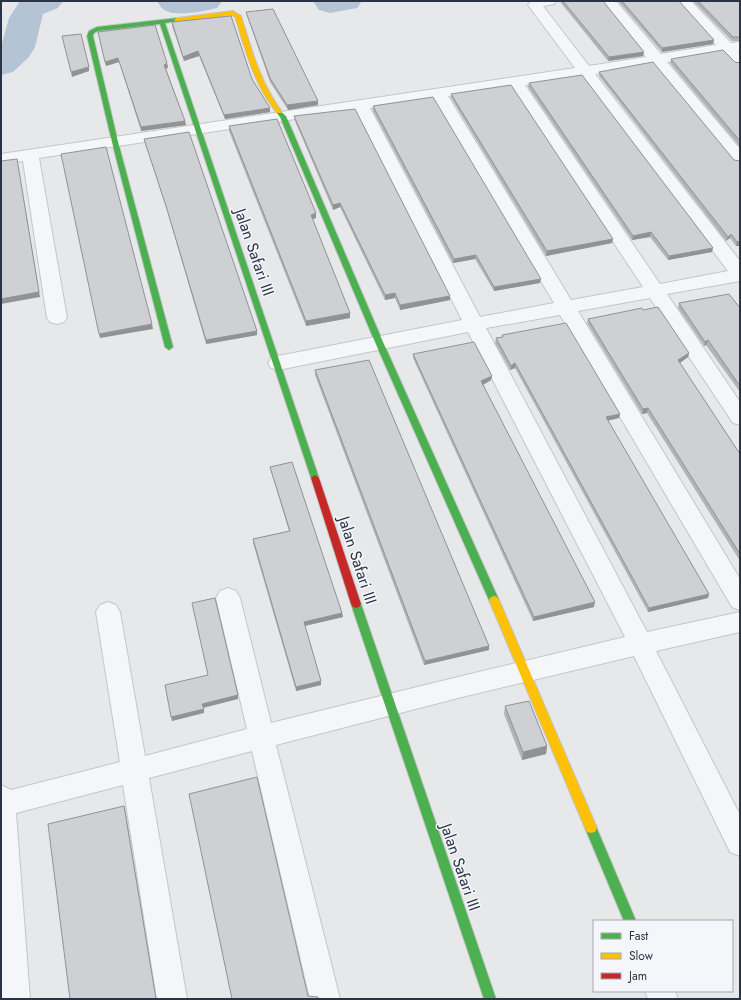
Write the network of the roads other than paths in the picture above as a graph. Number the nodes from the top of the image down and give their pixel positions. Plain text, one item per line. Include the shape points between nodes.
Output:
1 (549, 1) edge
2 (608, 1) edge
3 (683, 1) edge
4 (162, 22) junction
5 (733, 47) edge
6 (656, 59) junction
7 (740, 62) edge
8 (585, 71) junction
9 (515, 81) junction
10 (438, 93) junction
11 (360, 105) junction
12 (283, 116) junction
13 (197, 130) junction
14 (115, 142) junction
15 (30, 154) junction
16 (740, 158) edge
17 (1, 159) edge
18 (740, 275) edge
19 (654, 291) junction
20 (566, 307) junction
21 (57, 318) dead end
22 (474, 325) junction
23 (380, 342) junction
24 (169, 347) dead end
25 (278, 363) junction
26 (740, 418) edge
27 (228, 598) dead end
28 (740, 600) edge
29 (108, 612) dead end
30 (740, 622) edge
31 (640, 643) junction
32 (525, 670) junction
33 (390, 704) junction
34 (261, 738) junction
35 (134, 770) junction
36 (1, 802) edge
37 (740, 843) edge
38 (630, 920) edge
39 (15, 999) edge
40 (172, 999) edge
41 (325, 999) edge
42 (490, 999) edge

1 - 8 street via 535,5
2 - 6 street
3 - 5 street
4 - 12 street via 227,13 238,16 256,70 275,109
4 - 13 street, Jalan Safari III
4 - 14 street via 97,29 91,32
5 - 6 street
5 - 7 street
6 - 8 street
6 - 16 street
8 - 9 street
8 - 18 street
9 - 10 street
9 - 19 street
10 - 11 street
10 - 20 street
11 - 12 street
11 - 22 street
12 - 13 street
12 - 23 street
13 - 14 street
13 - 25 street, Jalan Safari III
14 - 15 street
14 - 24 street
15 - 17 street
15 - 21 street
18 - 19 street
19 - 20 street
19 - 26 street
20 - 22 street
20 - 28 street
22 - 23 street
22 - 31 street
23 - 25 street
23 - 32 street
25 - 33 street, Jalan Safari III
27 - 34 street
29 - 35 street
30 - 31 street
31 - 32 street
31 - 37 street
32 - 33 street
32 - 38 street
33 - 34 street
33 - 42 street, Jalan Safari III
34 - 35 street
34 - 41 street
35 - 36 street
35 - 40 street
36 - 39 street

